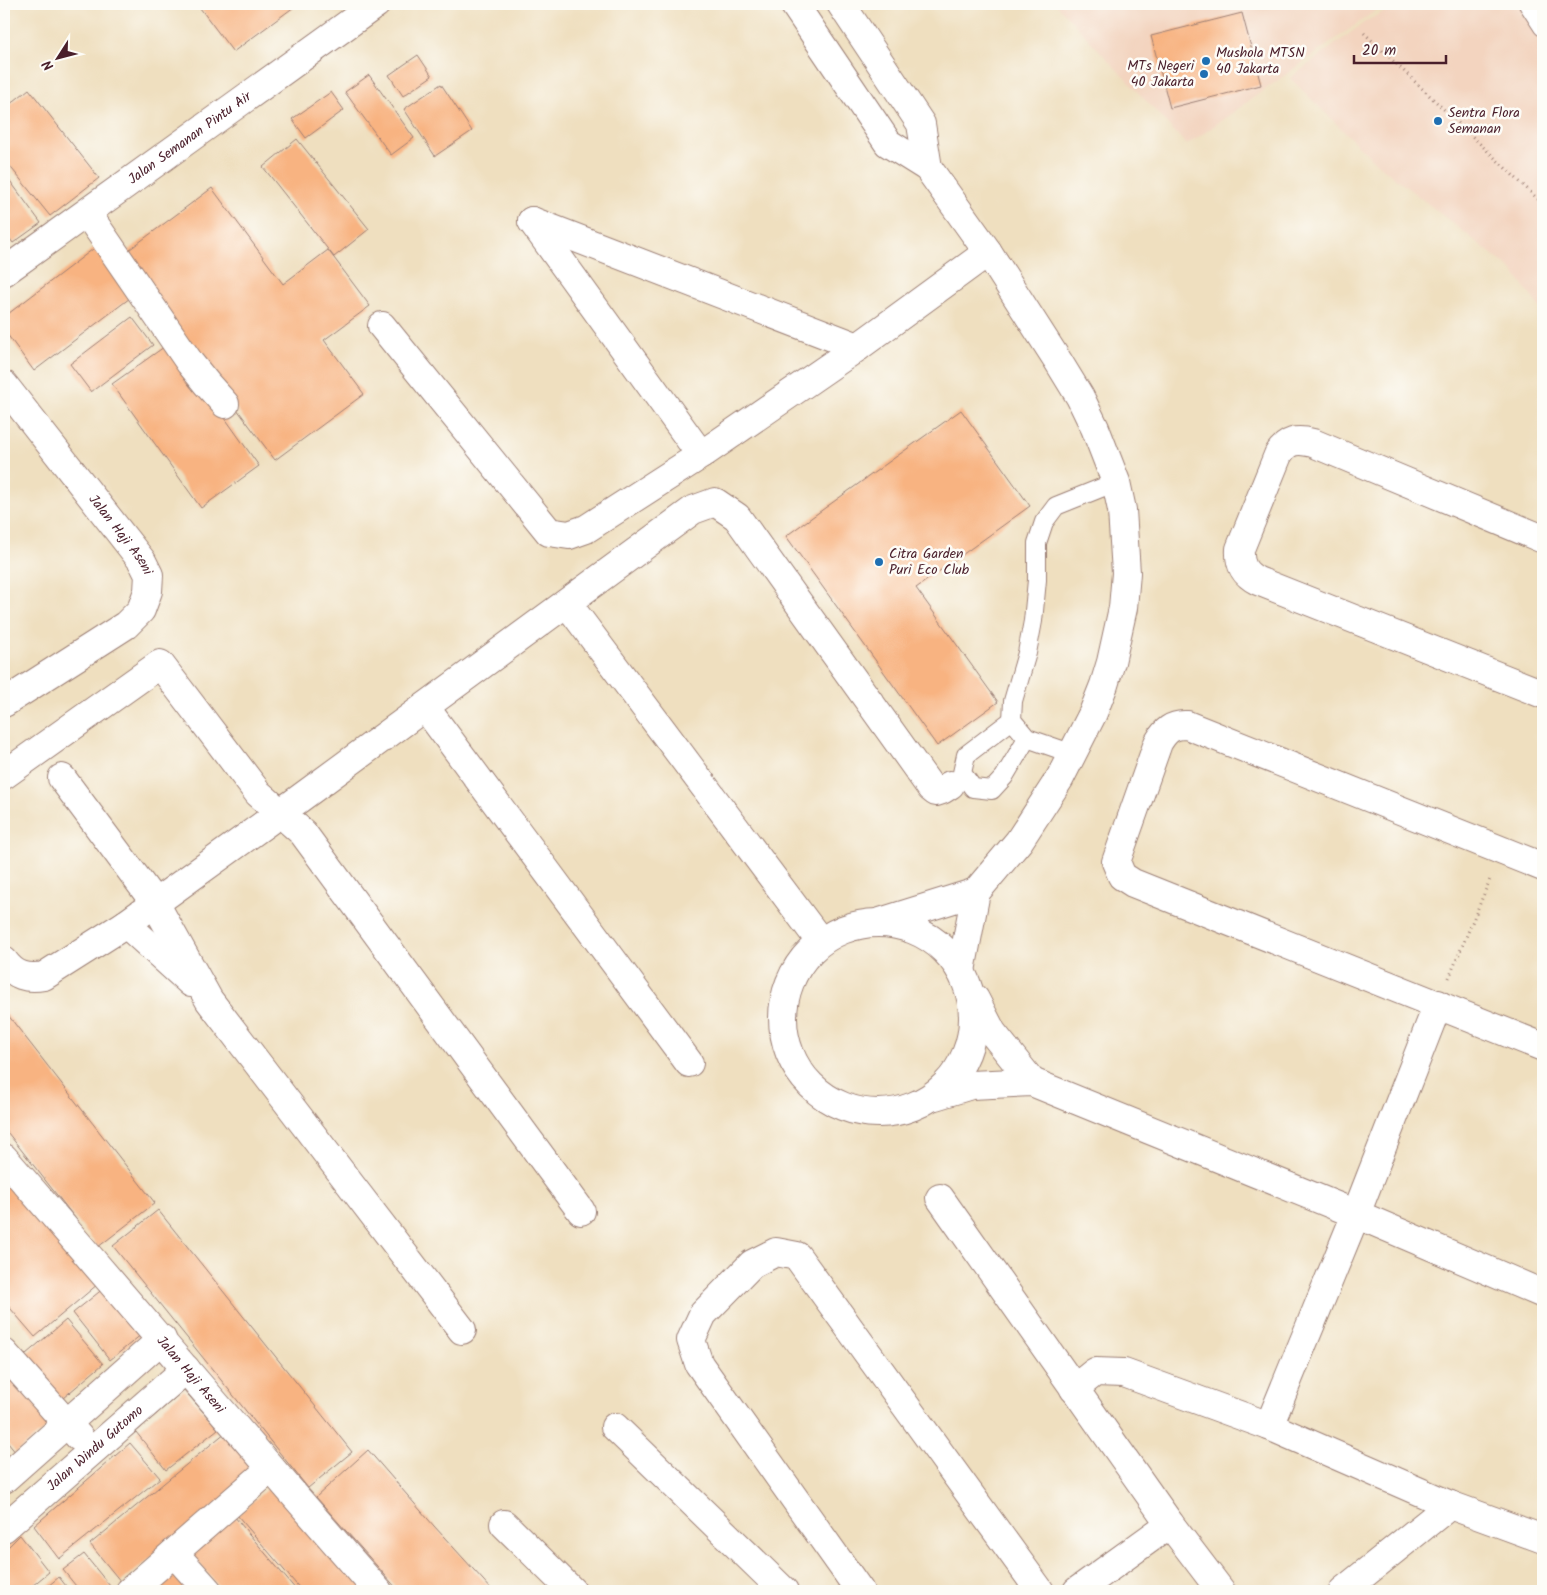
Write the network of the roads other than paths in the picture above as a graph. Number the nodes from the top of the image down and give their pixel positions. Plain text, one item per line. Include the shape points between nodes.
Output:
1 (376, 4) edge
2 (794, 4) edge
3 (841, 4) edge
4 (1528, 4) edge
5 (1543, 28) edge
6 (928, 168) junction
7 (86, 213) junction
8 (988, 252) junction
9 (4, 272) edge
10 (382, 326) dead end
11 (858, 347) junction
12 (4, 385) edge
13 (225, 404) dead end
14 (701, 456) junction
15 (1116, 482) junction
16 (1543, 539) edge
17 (567, 603) junction
18 (1543, 694) edge
19 (4, 703) edge
20 (425, 707) junction
21 (1012, 720) junction
22 (1027, 738) junction
23 (1073, 754) junction
24 (4, 775) edge
25 (62, 778) dead end
26 (950, 785) dead end
27 (280, 813) junction
28 (1543, 867) edge
29 (976, 892) junction
30 (154, 903) junction
31 (878, 922) junction
32 (126, 924) junction
33 (820, 942) junction
34 (4, 962) edge
35 (965, 980) junction
36 (208, 1000) junction
37 (1438, 1004) junction
38 (1543, 1047) edge
39 (689, 1063) dead end
40 (1032, 1082) junction
41 (935, 1096) junction
42 (4, 1158) edge
43 (940, 1198) dead end
44 (581, 1211) dead end
45 (1356, 1214) junction
46 (1543, 1294) edge
47 (462, 1330) dead end
48 (162, 1339) junction
49 (4, 1353) edge
50 (186, 1369) junction
51 (1074, 1389) junction
52 (66, 1423) junction
53 (1269, 1426) junction
54 (615, 1427) dead end
55 (92, 1452) junction
56 (270, 1469) junction
57 (4, 1479) edge
58 (1450, 1505) junction
59 (504, 1524) dead end
60 (1170, 1524) junction
61 (4, 1528) edge
62 (1543, 1538) edge
63 (174, 1553) junction
64 (130, 1591) edge
65 (208, 1591) edge
66 (378, 1591) edge
67 (572, 1591) edge
68 (784, 1591) edge
69 (860, 1591) edge
70 (1040, 1591) edge
71 (1077, 1591) edge
72 (1221, 1591) edge
73 (1343, 1591) edge

1 - 7 street, Jalan Semanan Pintu Air
2 - 6 street via 888,143
3 - 6 street via 921,124
4 - 5 lane
6 - 8 street
7 - 9 street, Jalan Semanan Pintu Air
7 - 13 street via 190,363
8 - 11 street
8 - 15 street via 1080,397
10 - 14 street via 549,532 569,535 586,529
11 - 14 street
11 - 14 street via 532,221
12 - 19 street, Jalan Haji Aseni via 142,561 149,575 148,591 141,610 126,625
15 - 21 lane via 1056,506 1044,522 1037,543 1033,621 1013,701
15 - 23 street via 1125,545 1123,608 1104,685
16 - 18 street via 1313,443 1298,440 1286,444 1278,455 1240,549 1239,561 1245,572 1258,582
17 - 20 street
17 - 26 street via 693,510 715,502 737,517 931,788 936,792
17 - 33 street
20 - 27 street
20 - 39 street
21 - 22 lane
21 - 22 lane via 966,755 962,773 974,788 992,790 1004,777
22 - 23 lane
23 - 29 street via 1019,841
24 - 27 street via 160,664 258,794
25 - 30 street
27 - 30 street
27 - 44 street via 303,833
28 - 37 street via 1187,725 1167,730 1158,743 1117,856 1116,867 1122,876
29 - 31 street
29 - 35 street
30 - 32 street
30 - 36 street
31 - 33 street via 839,931
31 - 35 street via 917,931 935,942 949,955
32 - 34 street via 44,976 30,979 10,970
32 - 36 street
33 - 41 street via 796,970 787,988 783,1008 788,1048 807,1083 840,1106 878,1114 917,1106
35 - 40 street via 992,1032
35 - 41 street via 973,1009 973,1029 967,1055 950,1083
36 - 47 street
37 - 38 street
37 - 45 street
40 - 41 street via 971,1085
40 - 45 street
42 - 48 street, Jalan Haji Aseni
43 - 51 street
45 - 46 street
45 - 53 street
48 - 50 street, Jalan Haji Aseni
48 - 52 street
49 - 52 street
50 - 55 street, Jalan Windu Gutomo
50 - 56 street, Jalan Haji Aseni
51 - 53 street via 1095,1372 1124,1373
51 - 60 street
52 - 55 street
52 - 57 street
53 - 58 street
54 - 68 street
55 - 61 street, Jalan Windu Gutomo
56 - 63 street
56 - 66 street, Jalan Haji Aseni
58 - 62 street
58 - 73 street
59 - 67 street
60 - 71 street
60 - 72 street
63 - 64 street
63 - 65 street
69 - 70 street via 699,1364 691,1340 703,1314 752,1264 776,1252 797,1256

